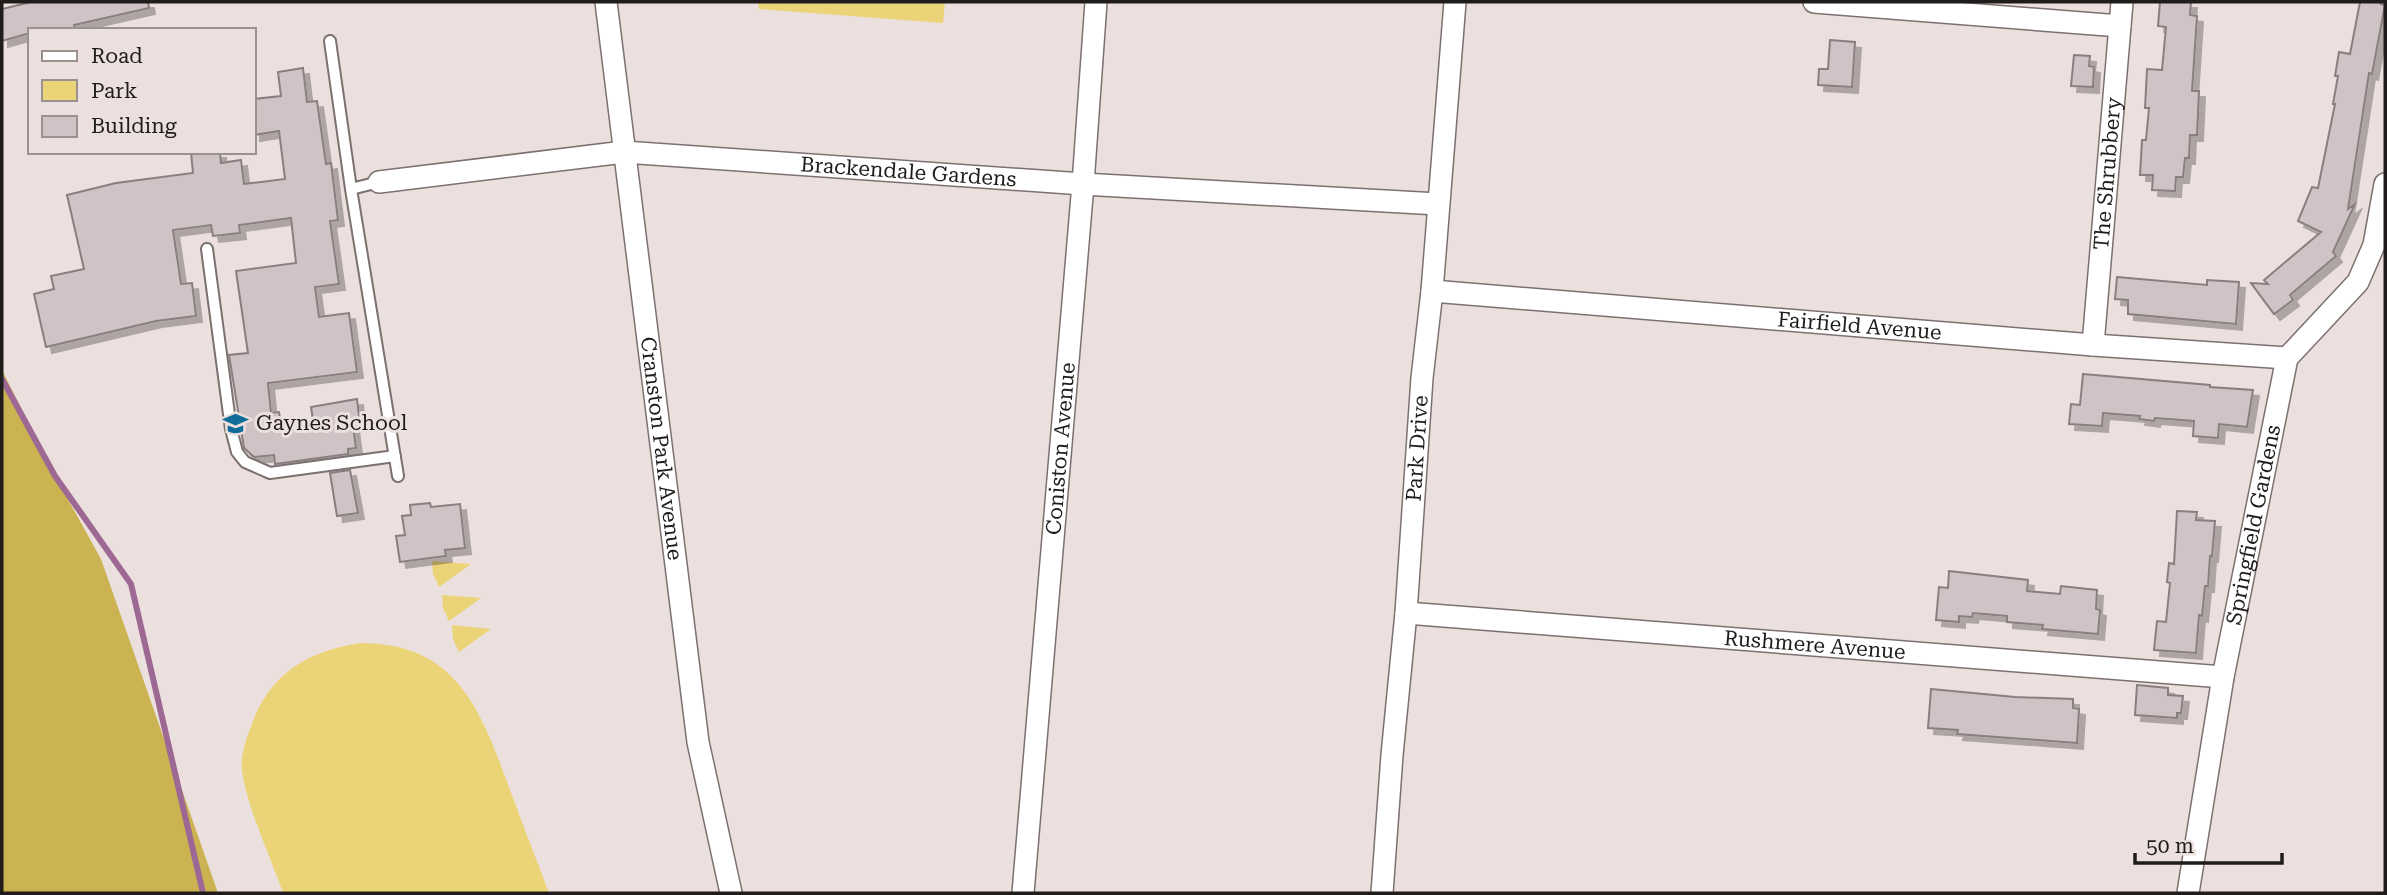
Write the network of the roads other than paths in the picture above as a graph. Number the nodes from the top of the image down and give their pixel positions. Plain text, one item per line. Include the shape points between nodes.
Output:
1 (606, 2) edge
2 (1096, 2) edge
3 (1455, 2) edge
4 (1814, 2) edge
5 (2122, 2) edge
6 (2120, 26) junction
7 (330, 41) dead end
8 (624, 152) junction
9 (379, 183) joint
10 (1083, 184) junction
11 (2385, 184) edge
12 (351, 189) junction
13 (1438, 204) junction
14 (207, 249) dead end
15 (1432, 291) junction
16 (2093, 345) junction
17 (2287, 358) junction
18 (395, 456) junction
19 (398, 476) dead end
20 (1406, 613) junction
21 (2223, 677) junction
22 (731, 893) edge
23 (1023, 893) edge
24 (1382, 893) edge
25 (2188, 893) edge

1 - 8 street, Cranston Park Avenue
2 - 10 street, Coniston Avenue
3 - 13 street, Park Drive
4 - 6 street
5 - 6 street, The Shrubbery
6 - 16 street, The Shrubbery
7 - 12 lane
8 - 9 street, Brackendale Gardens
8 - 10 street, Brackendale Gardens
8 - 22 street, Cranston Park Avenue via 698,742
9 - 12 lane
10 - 13 street, Brackendale Gardens
10 - 23 street, Coniston Avenue
11 - 17 street via 2374,245 2358,282
12 - 18 lane
13 - 15 street, Park Drive
14 - 18 lane via 231,429 245,462 270,473
15 - 16 street, Fairfield Avenue
15 - 20 street, Park Drive
16 - 17 street, Fairfield Avenue
17 - 21 street, Springfield Gardens
18 - 19 lane
20 - 21 street, Rushmere Avenue
20 - 24 street, Park Drive
21 - 25 street, Springfield Gardens

